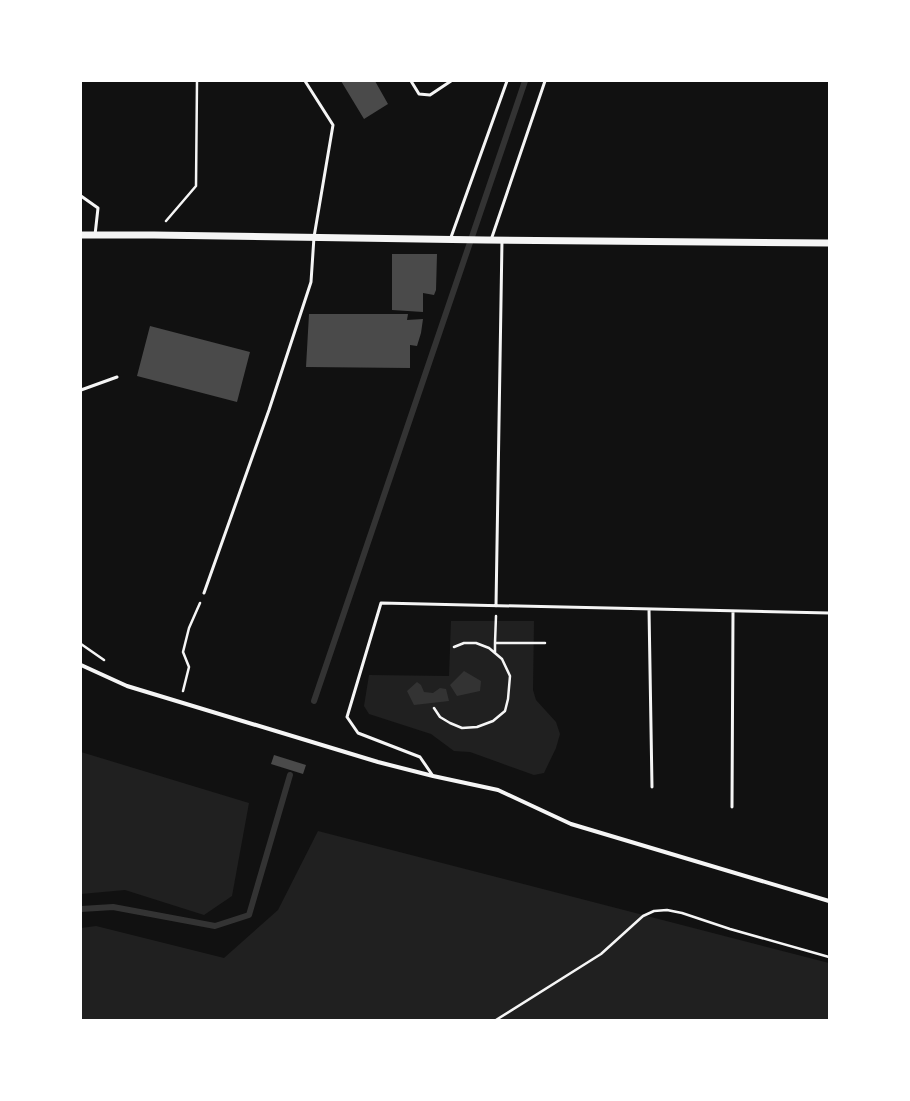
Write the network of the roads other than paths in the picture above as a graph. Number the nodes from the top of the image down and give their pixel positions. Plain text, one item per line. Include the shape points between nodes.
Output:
1 (305, 81) edge
2 (411, 81) edge
3 (451, 81) edge
4 (507, 81) edge
5 (545, 81) edge
6 (81, 196) edge
7 (94, 235) junction
8 (81, 236) edge
9 (314, 237) junction
10 (453, 240) junction
11 (488, 240) junction
12 (502, 240) junction
13 (829, 243) edge
14 (117, 377) dead end
15 (81, 390) edge
16 (204, 593) road end
17 (496, 606) junction
18 (649, 609) junction
19 (733, 611) junction
20 (829, 613) edge
21 (81, 665) edge
22 (433, 776) junction
23 (652, 787) dead end
24 (732, 808) dead end
25 (829, 901) edge

1 - 9 lane via 333,125
2 - 3 lane via 419,94 430,95
4 - 10 lane
5 - 11 lane
6 - 7 lane via 98,208
7 - 8 street
7 - 9 street
9 - 10 street
9 - 16 lane via 311,282
10 - 11 street
11 - 12 street
12 - 13 street
12 - 17 lane
14 - 15 lane
17 - 18 lane
17 - 22 lane via 381,603 347,717 358,733 420,757
18 - 19 lane
18 - 23 lane
19 - 20 lane
19 - 24 lane
21 - 22 street via 127,686 378,762
22 - 25 street via 498,790 571,824

